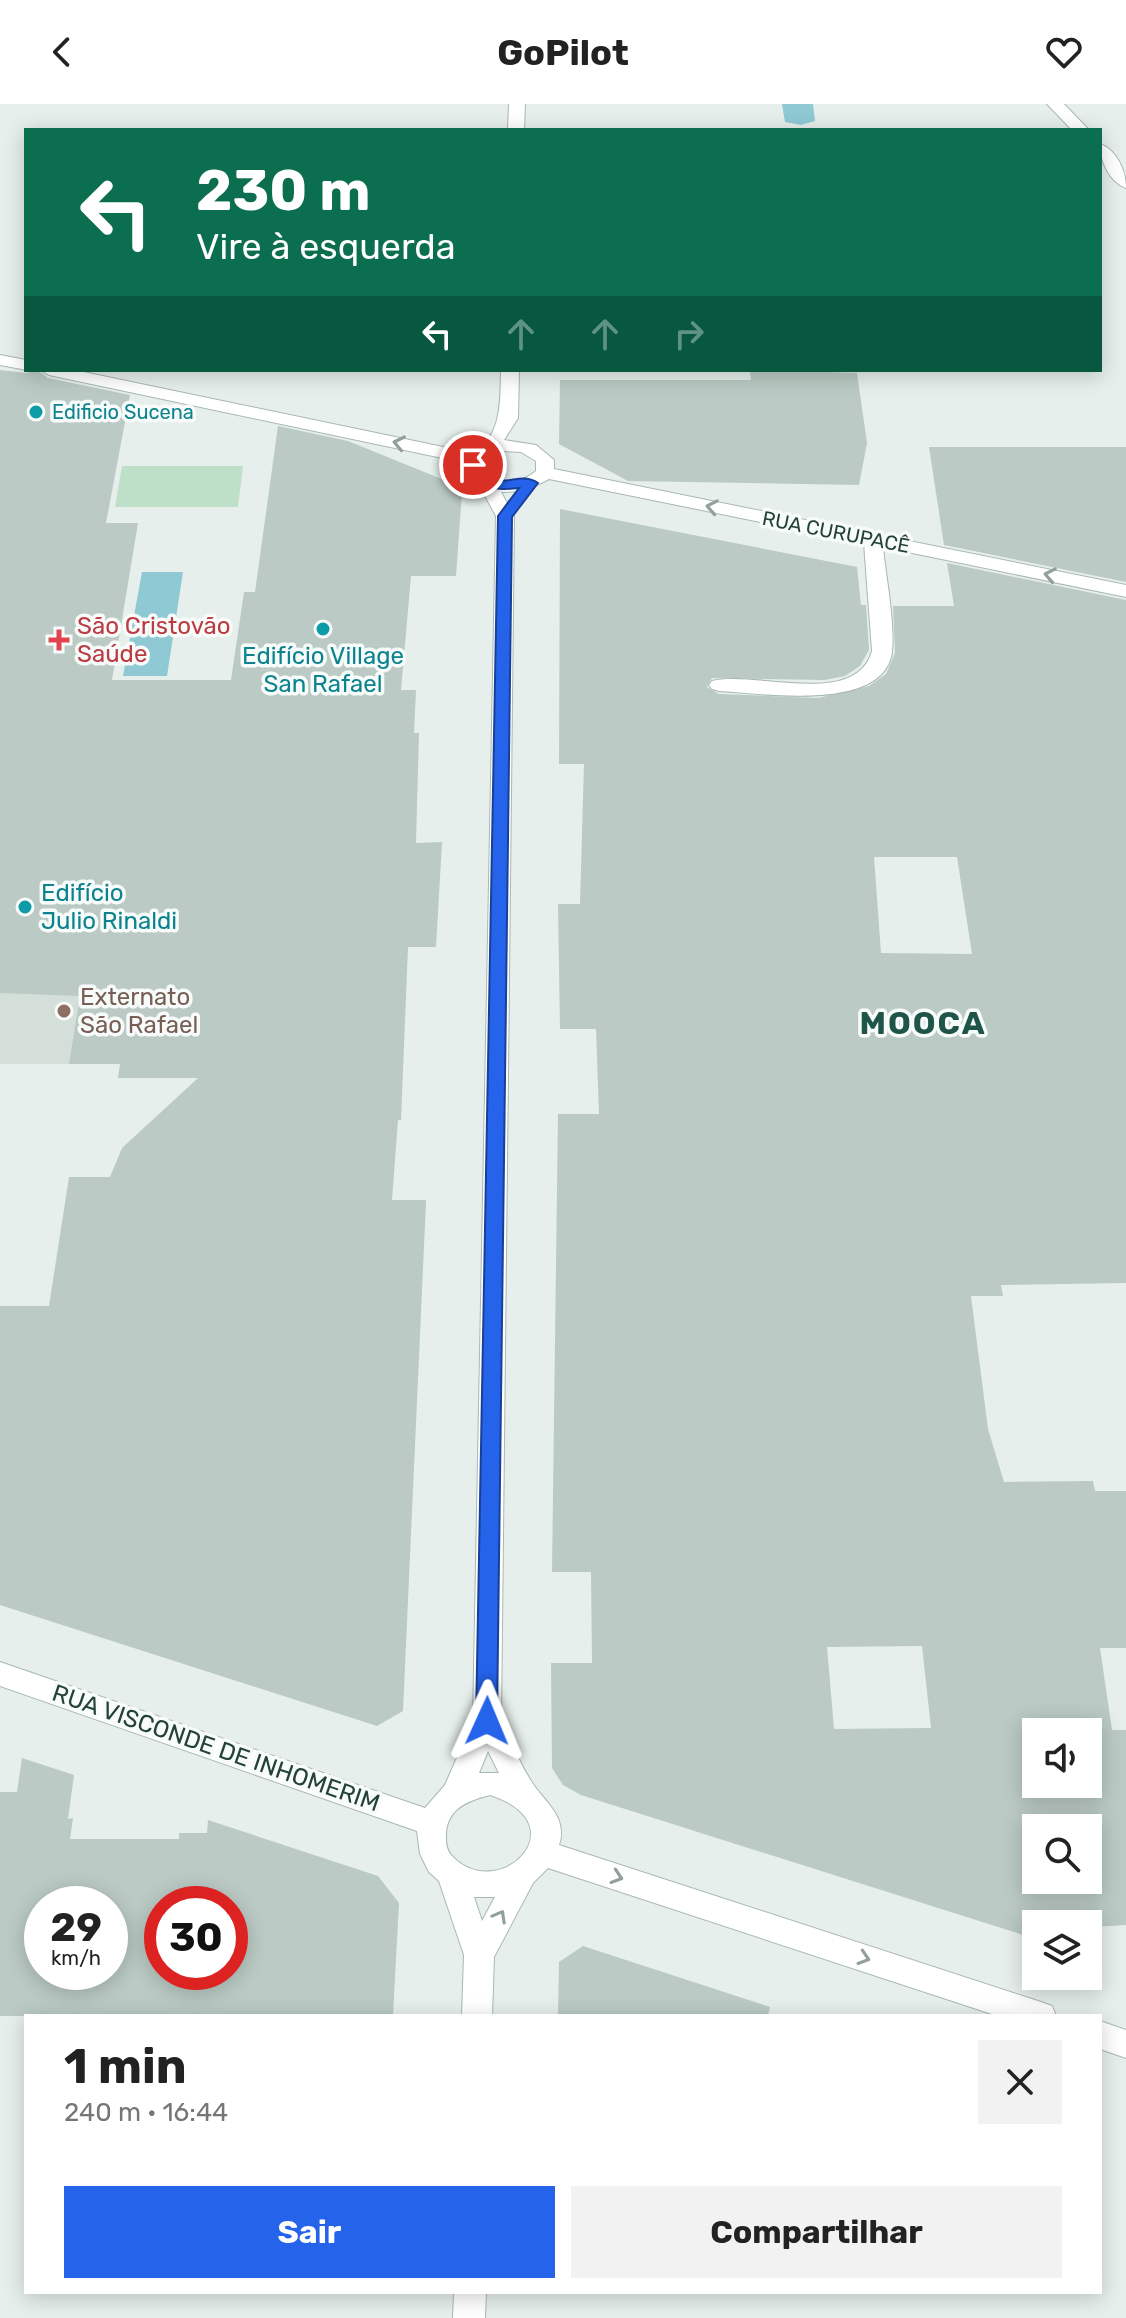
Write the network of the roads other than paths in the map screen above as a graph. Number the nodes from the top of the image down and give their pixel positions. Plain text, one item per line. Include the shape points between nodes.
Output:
1 (517, 104) edge
2 (1055, 104) edge
3 (516, 128) edge
4 (1079, 128) edge
5 (1102, 152) edge
6 (1126, 183) edge
7 (0, 360) edge
8 (24, 365) edge
9 (59, 372) edge
10 (510, 372) edge
11 (509, 418) junction
12 (532, 449) junction
13 (482, 454) junction
14 (538, 478) junction
15 (487, 483) junction
16 (505, 516) junction
17 (873, 539) junction
18 (1126, 591) edge
19 (719, 685) dead end
20 (0, 1674) edge
21 (487, 1721) junction
22 (456, 1793) junction
23 (523, 1793) junction
24 (432, 1823) junction
25 (543, 1853) junction
26 (452, 1877) junction
27 (521, 1877) junction
28 (479, 1955) junction
29 (477, 2014) edge
30 (1035, 2014) edge
31 (1102, 2036) edge
32 (1126, 2044) edge
33 (470, 2294) edge
34 (469, 2318) edge

1 - 3 street
2 - 4 street
5 - 6 street
7 - 8 street
13 -> 9 street
10 - 11 street
11 - 12 street
11 - 13 street
12 - 13 street via 511,445
12 - 14 street via 545,460
13 - 15 street via 474,472
14 - 15 street, RUA CURUPACÊ via 509,487
14 - 16 street
17 -> 14 street, RUA CURUPACÊ
15 - 16 street
16 - 21 street
18 -> 17 street, RUA CURUPACÊ
17 - 19 street via 882,651 867,678 821,687
20 - 24 street, RUA VISCONDE DE INHOMERIM
21 - 22 street
21 - 23 street
22 - 23 street via 490,1783
22 - 24 street via 440,1806
23 - 25 street via 540,1810 546,1830
24 - 26 street via 437,1861
25 - 27 street
25 -> 30 street
26 - 27 street via 487,1887
26 - 28 street
28 -> 27 street
28 - 29 street
31 - 32 street
33 - 34 street

